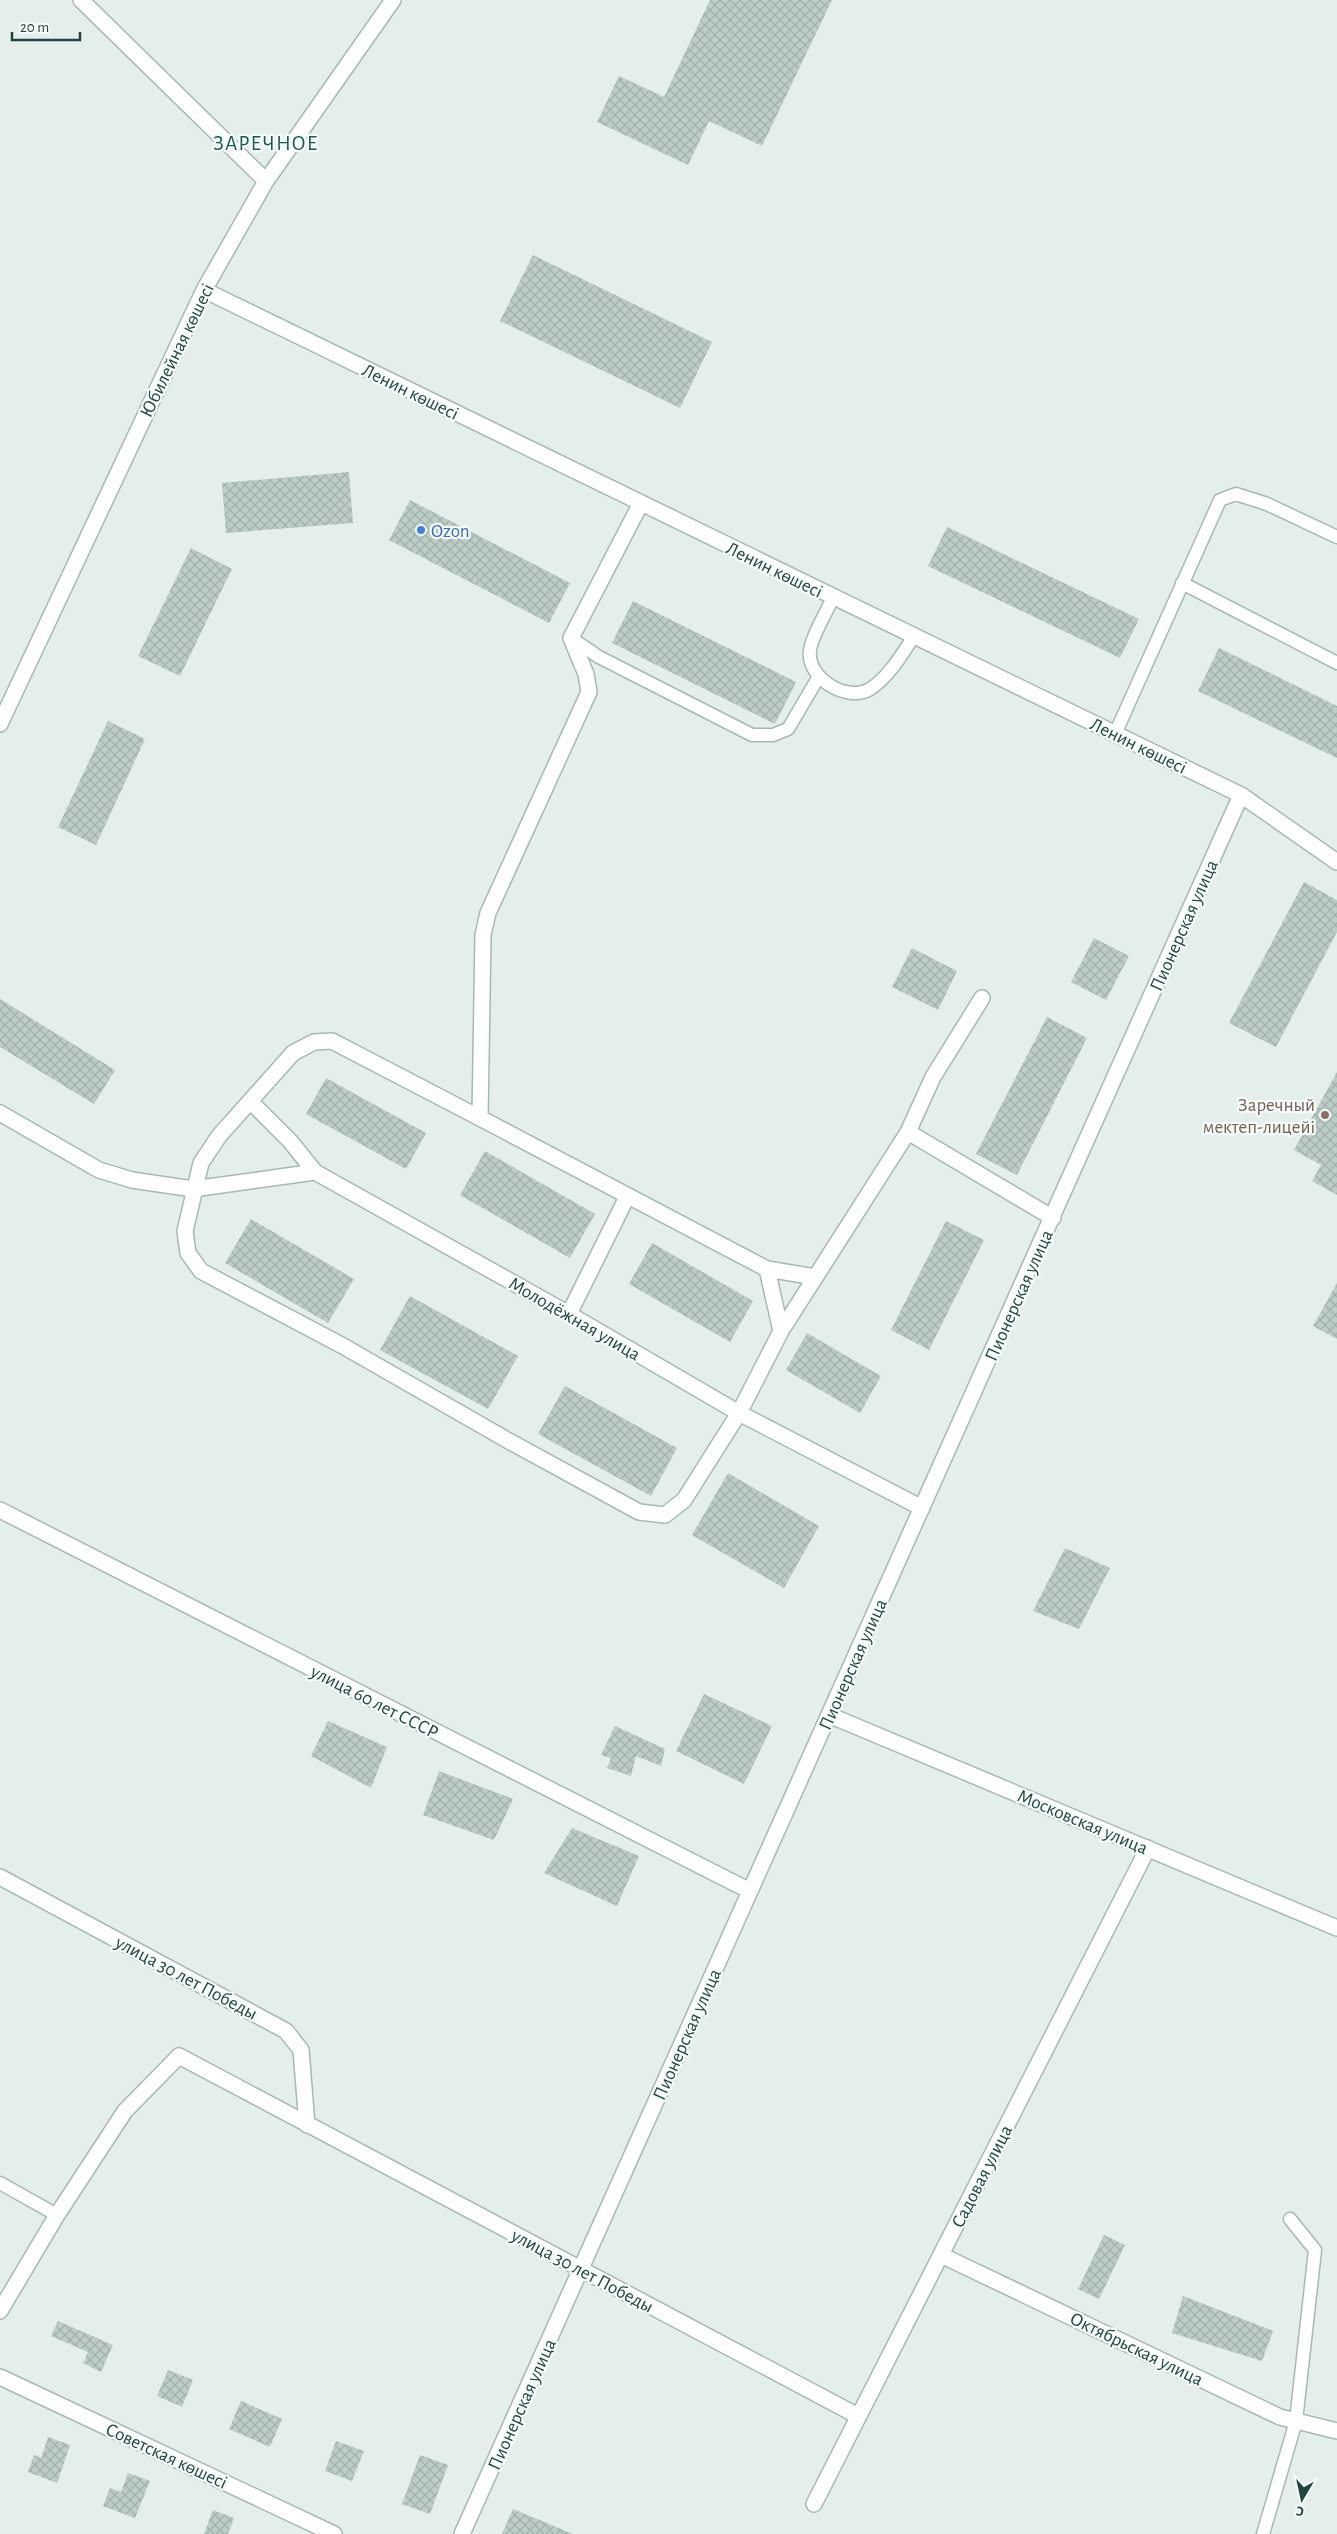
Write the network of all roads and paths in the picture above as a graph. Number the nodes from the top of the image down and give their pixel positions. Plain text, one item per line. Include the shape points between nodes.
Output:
1 (81, 0) edge
2 (394, 0) edge
3 (266, 181) junction
4 (204, 290) junction
5 (641, 503) junction
6 (1337, 537) edge
7 (1182, 583) junction
8 (833, 597) junction
9 (914, 636) junction
10 (571, 638) junction
11 (1337, 663) edge
12 (818, 678) junction
13 (0, 724) edge
14 (1115, 734) junction
15 (1241, 795) junction
16 (1337, 862) edge
17 (982, 998) dead end
18 (250, 1101) junction
19 (0, 1113) edge
20 (480, 1118) junction
21 (908, 1132) junction
22 (315, 1172) junction
23 (193, 1189) junction
24 (627, 1197) junction
25 (1053, 1218) junction
26 (768, 1269) junction
27 (815, 1277) junction
28 (569, 1314) junction
29 (781, 1331) junction
30 (739, 1413) junction
31 (922, 1508) junction
32 (0, 1510) edge
33 (829, 1715) junction
34 (1148, 1848) junction
35 (0, 1877) edge
36 (750, 1891) junction
37 (1337, 1928) edge
38 (307, 2125) junction
39 (0, 2183) edge
40 (57, 2215) junction
41 (1290, 2220) dead end
42 (941, 2254) junction
43 (581, 2269) junction
44 (0, 2311) edge
45 (0, 2377) edge
46 (858, 2416) junction
47 (1296, 2421) junction
48 (1337, 2431) edge
49 (814, 2504) dead end
50 (334, 2534) edge
51 (462, 2534) edge
52 (1263, 2534) edge

1 - 3 street
2 - 3 street, Юбилейная көшесі
3 - 4 street, Юбилейная көшесі
4 - 5 street, Ленин көшесі
4 - 13 street, Юбилейная көшесі
5 - 8 street, Ленин көшесі
5 - 10 street
6 - 7 lane via 1267,504 1236,494 1220,500
7 - 11 lane
7 - 14 lane
8 - 9 street, Ленин көшесі
8 - 12 lane via 810,650
9 - 12 lane via 878,684 867,691 846,692
9 - 14 street, Ленин көшесі
10 - 12 lane via 599,657 752,735 773,735 788,730
10 - 20 street via 590,692 488,912 483,935
14 - 15 street, Ленин көшесі
15 - 16 street, Ленин көшесі
15 - 25 street, Пионерская улица
17 - 21 street via 933,1077
18 - 20 street via 293,1053 314,1042 332,1041
18 - 22 street, Молодёжная улица
18 - 23 street via 219,1136 201,1163
19 - 23 street via 99,1170 132,1180
20 - 24 street
21 - 25 street
21 - 27 street
22 - 23 street
22 - 28 street, Молодёжная улица
23 - 30 street via 184,1231 188,1253 201,1271 344,1346 639,1512 665,1515 684,1500
24 - 26 street
24 - 28 street
25 - 31 street, Пионерская улица
26 - 27 street
26 - 29 street
27 - 29 street
28 - 30 street, Молодёжная улица
29 - 30 street
30 - 31 street, Молодёжная улица
31 - 33 street, Пионерская улица
32 - 36 street, улица 60 лет СССР
33 - 34 street, Московская улица
33 - 36 street, Пионерская улица
34 - 37 street, Московская улица
34 - 42 street, Садовая улица
35 - 38 street, улица 30 лет Победы via 286,2031 301,2050
36 - 43 street, Пионерская улица
38 - 40 street, улица 30 лет Победы via 179,2056 125,2110
38 - 43 street, улица 30 лет Победы
39 - 40 lane
40 - 44 street
41 - 47 lane via 1315,2250
42 - 46 street, Садовая улица
42 - 47 street, Октябрьская улица via 1280,2417
43 - 46 street, улица 30 лет Победы
43 - 51 street, Пионерская улица
45 - 50 street, Советская көшесі
46 - 49 street, Садовая улица
47 - 48 street, Октябрьская улица
47 - 52 lane

